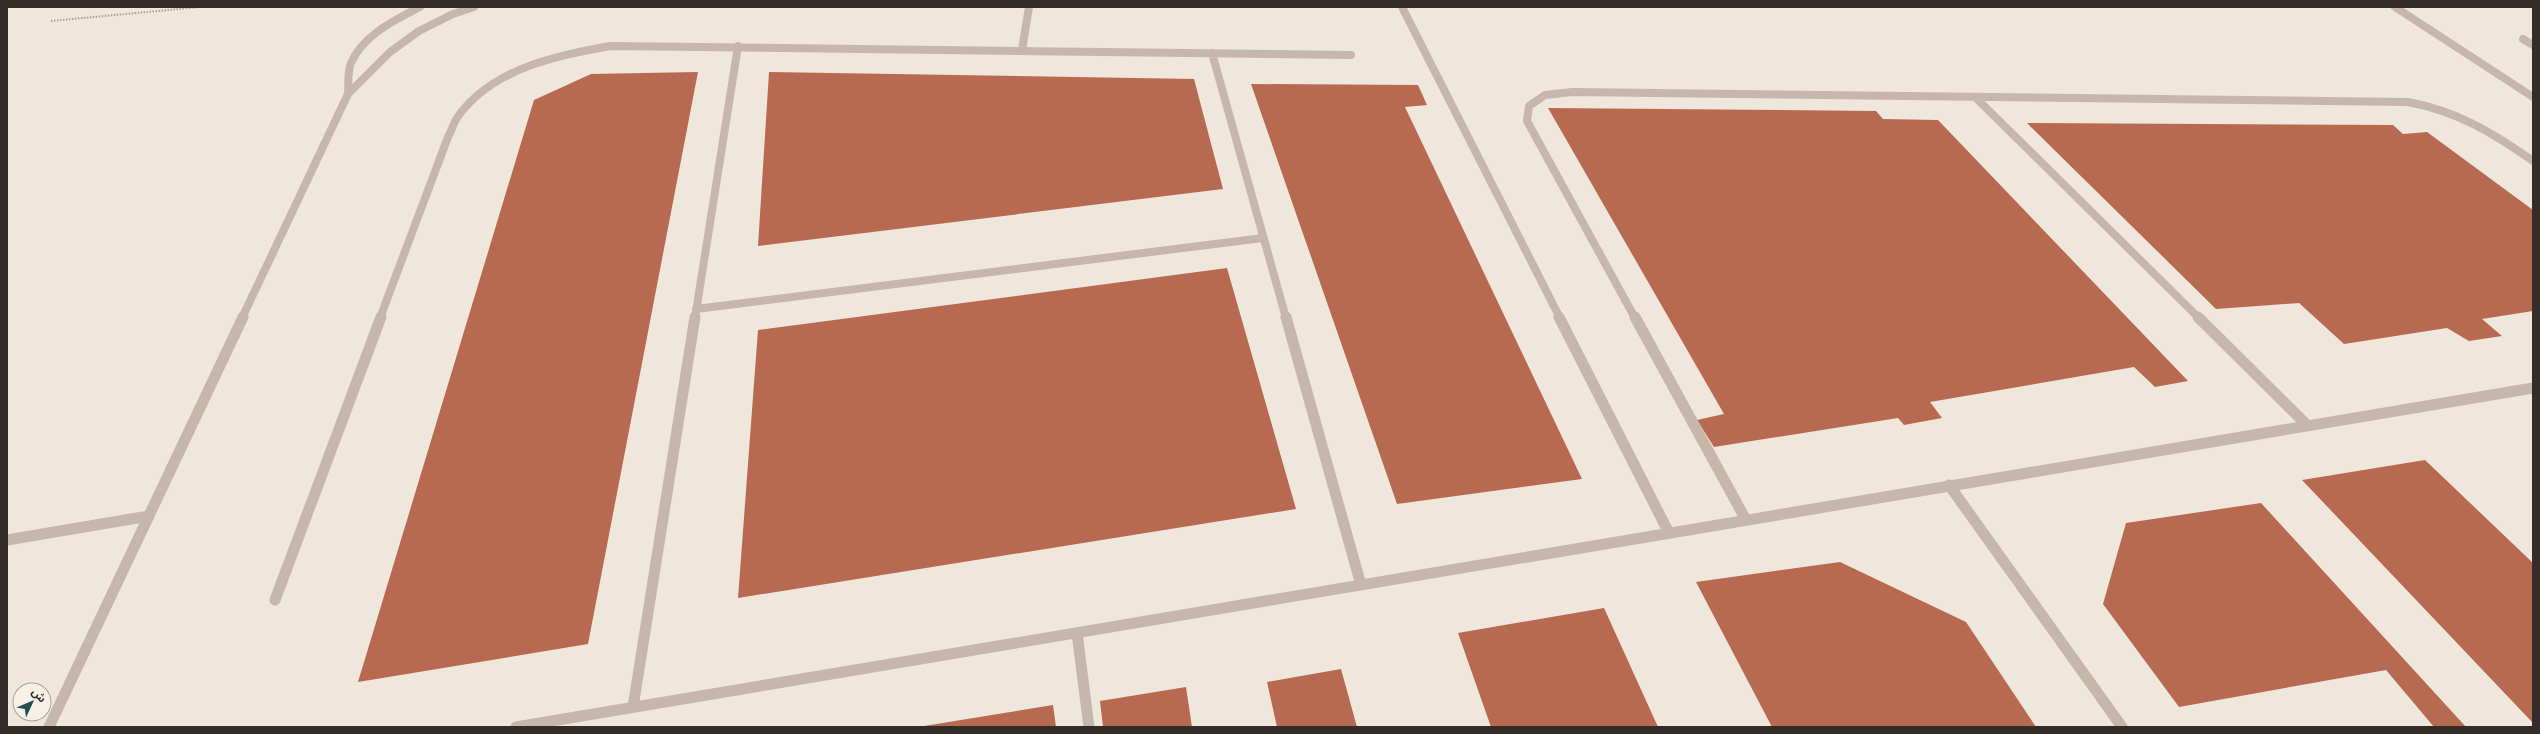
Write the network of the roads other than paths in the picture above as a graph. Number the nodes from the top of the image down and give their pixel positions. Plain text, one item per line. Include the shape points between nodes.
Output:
1 (420, 7) edge
2 (474, 7) edge
3 (1029, 7) edge
4 (1402, 7) edge
5 (2395, 7) edge
6 (2523, 39) dead end
7 (2533, 45) edge
8 (738, 46) junction
9 (1022, 50) junction
10 (1212, 53) junction
11 (1351, 55) dead end
12 (348, 94) junction
13 (1975, 97) junction
14 (2533, 97) edge
15 (2533, 161) edge
16 (1263, 238) junction
17 (696, 309) junction
18 (2533, 388) edge
19 (2308, 426) junction
20 (1949, 486) junction
21 (149, 516) junction
22 (1746, 520) junction
23 (1669, 533) junction
24 (7, 540) edge
25 (1360, 585) junction
26 (275, 600) dead end
27 (1077, 633) junction
28 (633, 707) junction
29 (49, 727) edge
30 (516, 727) edge
31 (1090, 727) edge
32 (2122, 727) edge

1 - 12 street via 375,33 360,49 350,65
2 - 12 street via 429,24 402,40
3 - 9 street
4 - 23 street
5 - 14 street
6 - 7 street
8 - 9 street
8 - 17 street
8 - 26 street via 610,46 573,52 538,62 506,77 478,95 459,116 448,137
9 - 10 street
10 - 11 street
10 - 16 street
12 - 21 street
13 - 15 street via 2408,102 2465,116 2493,132
13 - 19 street
13 - 22 street via 1572,92 1545,95 1529,106 1528,121
16 - 17 street
16 - 25 street
17 - 28 street
18 - 19 street
19 - 20 street
20 - 22 street
20 - 32 street
21 - 24 street
21 - 29 street
22 - 23 street
23 - 25 street
25 - 27 street
27 - 28 street
27 - 31 street
28 - 30 street

